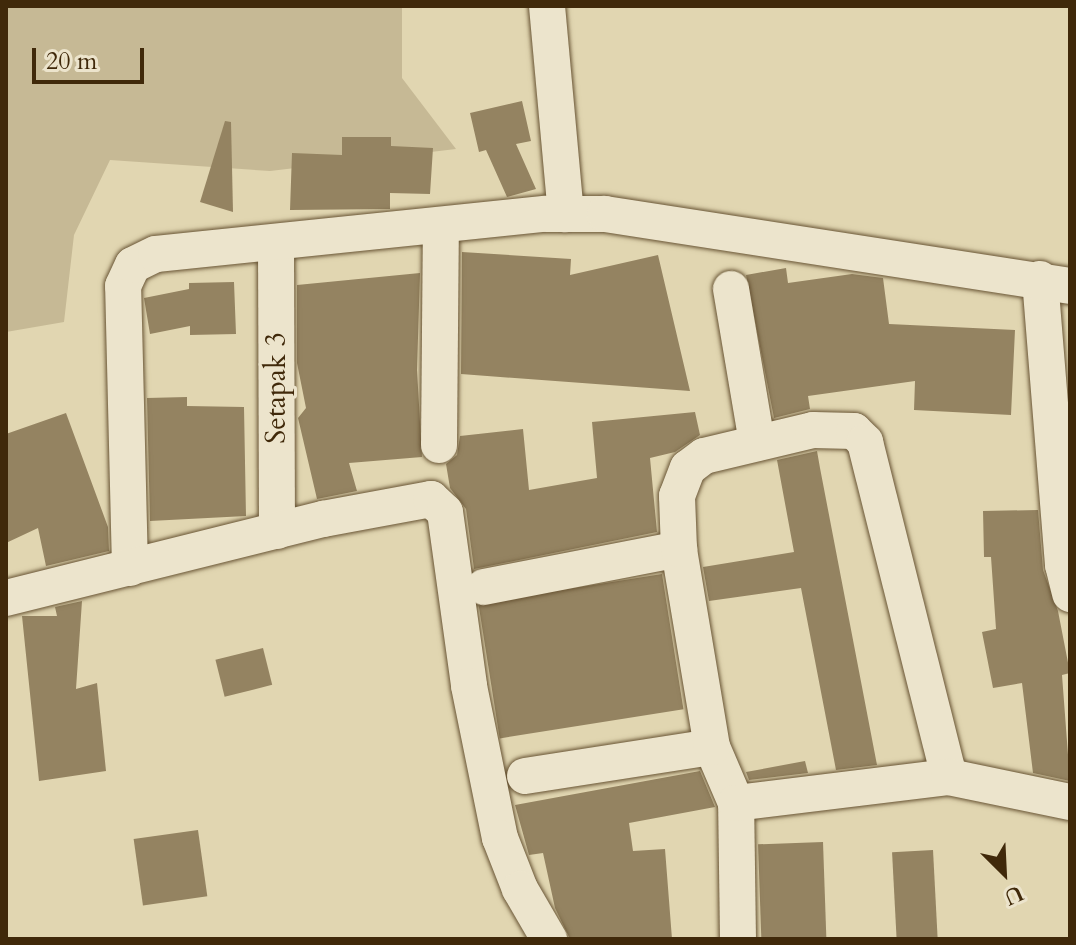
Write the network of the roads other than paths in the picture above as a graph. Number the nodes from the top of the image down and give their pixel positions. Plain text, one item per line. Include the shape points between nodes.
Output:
1 (547, 6) edge
2 (566, 214) junction
3 (441, 226) junction
4 (276, 244) junction
5 (1055, 282) edge
6 (731, 289) dead end
7 (757, 443) junction
8 (439, 445) dead end
9 (277, 531) junction
10 (679, 549) junction
11 (130, 568) junction
12 (484, 587) dead end
13 (1070, 594) edge
14 (6, 598) edge
15 (712, 747) junction
16 (525, 776) dead end
17 (949, 777) junction
18 (1070, 802) edge
19 (736, 803) junction
20 (549, 939) edge
21 (738, 939) edge

1 - 2 street
2 - 3 street
2 - 5 street via 665,221
3 - 4 street
3 - 8 street
4 - 9 street, Setapak 3
4 - 11 street via 156,254 133,265 123,286
5 - 13 street via 1063,565
6 - 7 street
7 - 10 street via 704,456 688,468 677,496
7 - 17 street via 834,429 854,431 865,442
9 - 11 street
9 - 20 street via 407,501 431,499 445,512 469,686 500,838 520,889
10 - 12 street
10 - 15 street
11 - 14 street
15 - 16 street
15 - 19 street
17 - 18 street
17 - 19 street
19 - 21 street

